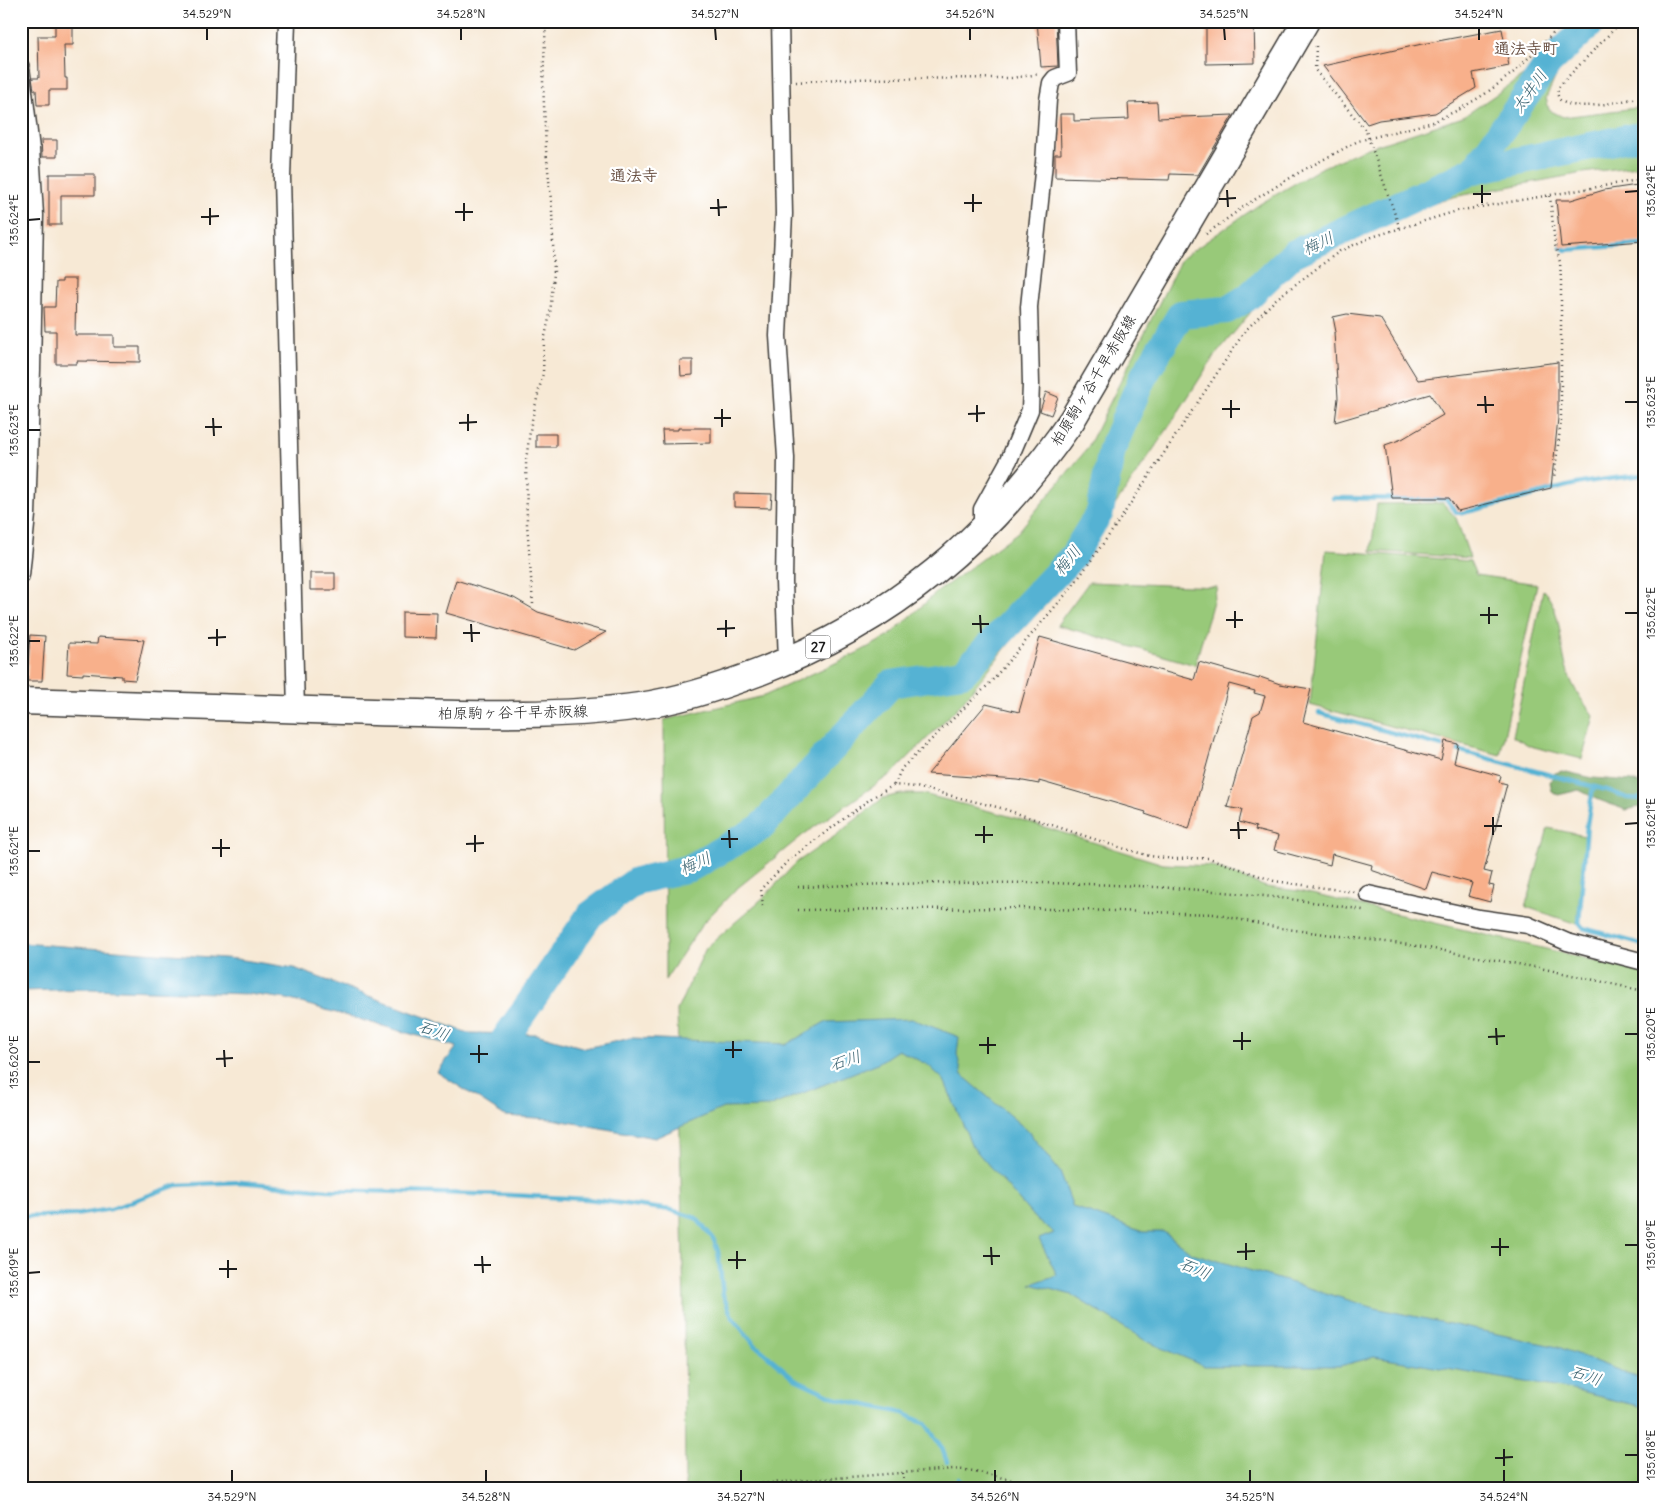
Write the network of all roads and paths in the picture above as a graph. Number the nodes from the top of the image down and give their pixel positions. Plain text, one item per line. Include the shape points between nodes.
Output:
1 (287, 21) edge
2 (546, 21) edge
3 (780, 21) edge
4 (1066, 21) edge
5 (1566, 21) edge
6 (1622, 21) edge
7 (1311, 33) edge
8 (21, 67) edge
9 (1059, 77) junction
10 (782, 83) junction
11 (22, 88) edge
12 (1644, 97) edge
13 (1368, 138) junction
14 (1644, 179) edge
15 (1550, 196) junction
16 (1400, 229) junction
17 (1203, 238) dead end
18 (1554, 478) dead end
19 (982, 529) junction
20 (21, 575) edge
21 (533, 604) dead end
22 (787, 662) junction
23 (21, 701) edge
24 (296, 710) junction
25 (894, 785) junction
26 (798, 887) dead end
27 (1368, 894) joint
28 (763, 906) dead end
29 (798, 910) dead end
30 (1363, 910) dead end
31 (1644, 962) edge
32 (1644, 990) edge
33 (902, 1472) junction
34 (692, 1489) edge
35 (902, 1489) edge
36 (1047, 1489) edge

1 - 24 street via 282,178
2 - 21 path via 543,82 554,273 544,341 543,373 526,460
3 - 10 street
4 - 9 street via 1068,72
5 - 13 path via 1514,72 1460,110 1433,122
6 - 12 path via 1560,85 1558,99 1566,105 1586,105
7 - 13 path via 1316,70 1366,131
7 - 19 main road, 柏原駒ヶ谷千早赤阪線 / 27 via 1072,420 1035,471
8 - 11 street
9 - 10 path via 1055,73 1010,78 838,79
9 - 19 street via 1051,83 1048,100 1029,307 1030,410 1009,460 982,508
10 - 22 street via 784,214 778,336 786,458 784,582
11 - 20 street via 31,149 35,215 28,515
13 - 16 path
13 - 17 path via 1358,140 1300,172 1249,203
14 - 15 path
15 - 16 path via 1457,211
15 - 18 path via 1561,280 1561,421
16 - 25 path via 1340,251 1276,299 1246,331 1072,587 989,684 902,768
19 - 22 main road, 柏原駒ヶ谷千早赤阪線 / 27 via 901,598 843,634
22 - 24 main road, 柏原駒ヶ谷千早赤阪線 / 27 via 702,692 605,710 504,714
23 - 24 main road, 柏原駒ヶ谷千早赤阪線 / 27
25 - 27 path via 916,787 1001,808 1150,856 1209,858 1274,881
25 - 28 path via 790,859 761,889
26 - 30 path via 1019,883 1182,888 1314,901
27 - 31 street via 1528,926 1567,942
29 - 32 path via 1019,908 1214,914 1279,928 1416,946
33 - 34 path
33 - 35 path
33 - 36 path via 953,1468

